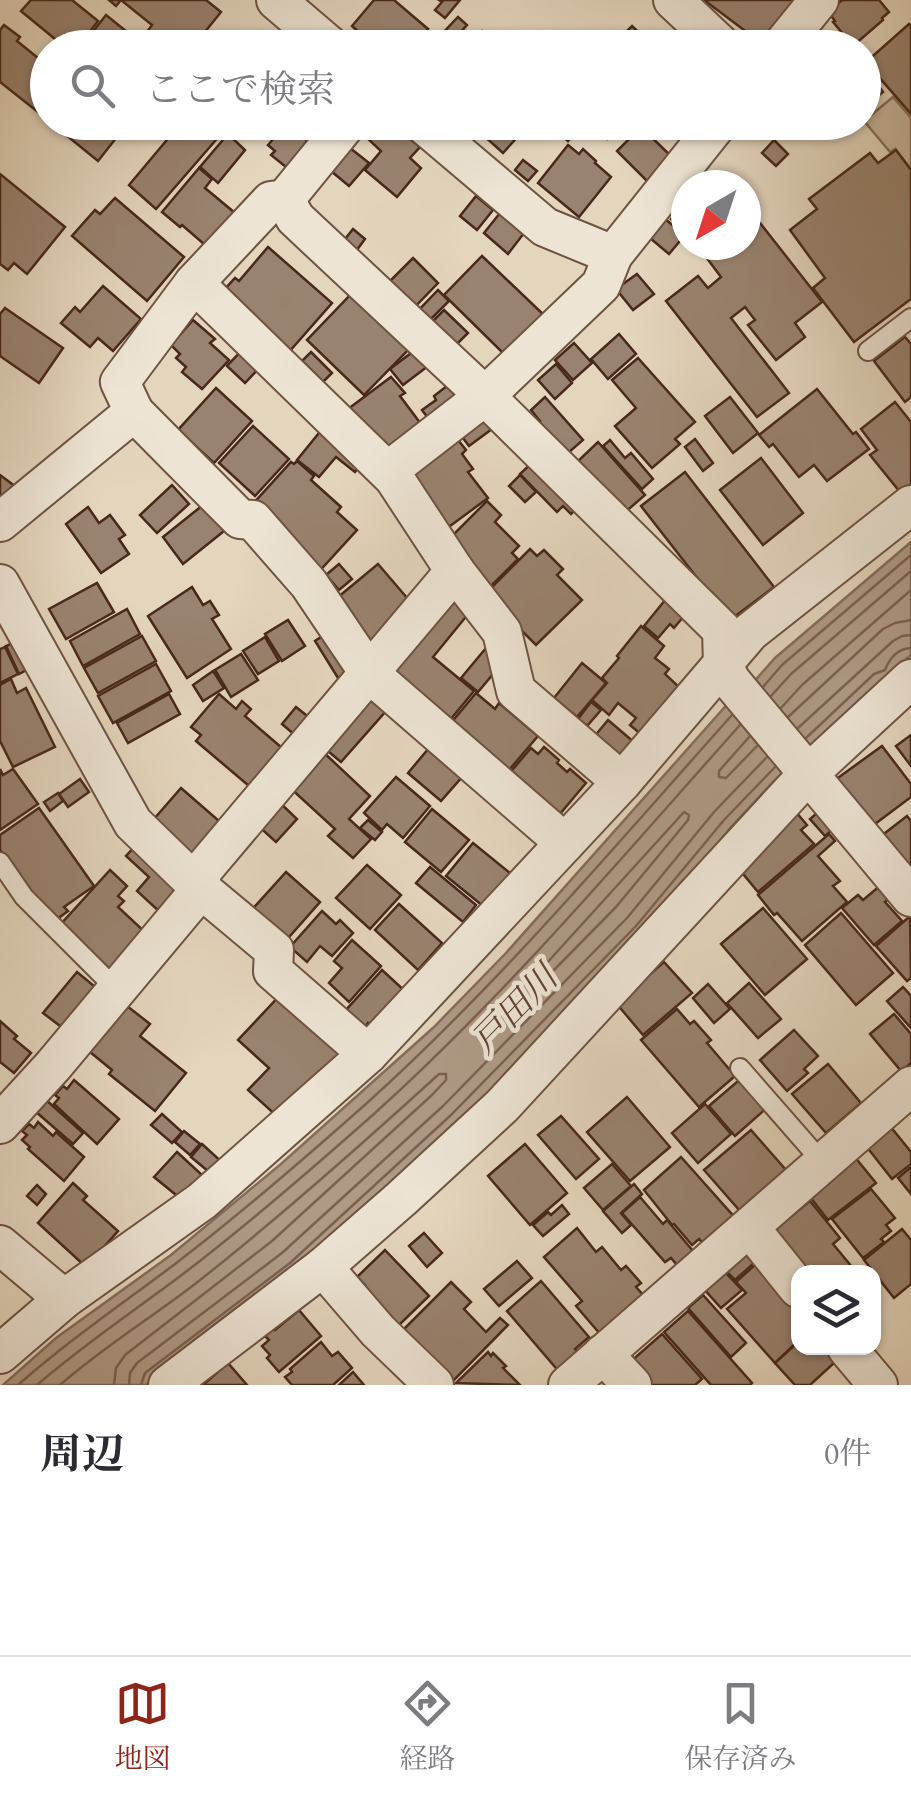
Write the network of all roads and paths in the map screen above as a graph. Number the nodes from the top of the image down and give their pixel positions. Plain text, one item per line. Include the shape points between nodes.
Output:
1 (276, 0) edge
2 (673, 0) edge
3 (819, 0) edge
4 (311, 30) edge
5 (705, 30) edge
6 (795, 30) edge
7 (333, 140) edge
8 (442, 140) edge
9 (705, 140) edge
10 (285, 199) junction
11 (614, 255) junction
12 (194, 283) junction
13 (911, 318) edge
14 (868, 351) dead end
15 (485, 396) junction
16 (134, 412) junction
17 (388, 471) junction
18 (911, 505) edge
19 (0, 522) edge
20 (456, 571) junction
21 (0, 584) edge
22 (369, 673) junction
23 (727, 673) junction
24 (911, 679) edge
25 (808, 774) junction
26 (622, 782) junction
27 (566, 843) junction
28 (0, 862) edge
29 (201, 889) junction
30 (911, 897) edge
31 (118, 990) junction
32 (368, 1054) junction
33 (740, 1068) dead end
34 (911, 1086) edge
35 (0, 1124) edge
36 (823, 1164) junction
37 (750, 1228) junction
38 (0, 1245) edge
39 (323, 1267) junction
40 (791, 1279) edge
41 (64, 1300) junction
42 (0, 1354) edge
43 (603, 1354) junction
44 (853, 1355) edge
45 (168, 1385) edge
46 (434, 1385) edge
47 (568, 1385) edge
48 (632, 1385) edge
49 (878, 1385) edge

1 - 4 street
2 - 5 street
3 - 6 street
7 - 10 street
8 - 11 street via 545,226
9 - 11 street
10 - 12 street via 271,201
10 - 15 street via 294,218
11 - 15 street via 601,285
12 - 16 street via 120,382
12 - 17 street
13 - 14 lane
15 - 17 street
15 - 23 street via 722,630
16 - 19 street
16 - 22 street via 240,519 253,520 309,584
17 - 20 street
18 - 23 street via 750,632
20 - 22 street
20 - 26 street via 502,632 516,690
21 - 29 street via 133,824
22 - 27 street
22 - 29 street via 201,872
23 - 25 street
23 - 26 street
24 - 25 street
25 - 30 street
25 - 39 street via 502,1106
26 - 27 street
27 - 32 street
28 - 31 lane via 24,897
29 - 31 street
29 - 32 street via 274,950 273,971
31 - 35 street
32 - 41 street via 202,1200
33 - 36 lane
34 - 36 street
36 - 37 street
37 - 40 street
37 - 43 street
38 - 41 street
39 - 45 street
39 - 46 street
41 - 42 street
43 - 47 street
43 - 48 street
44 - 49 street

